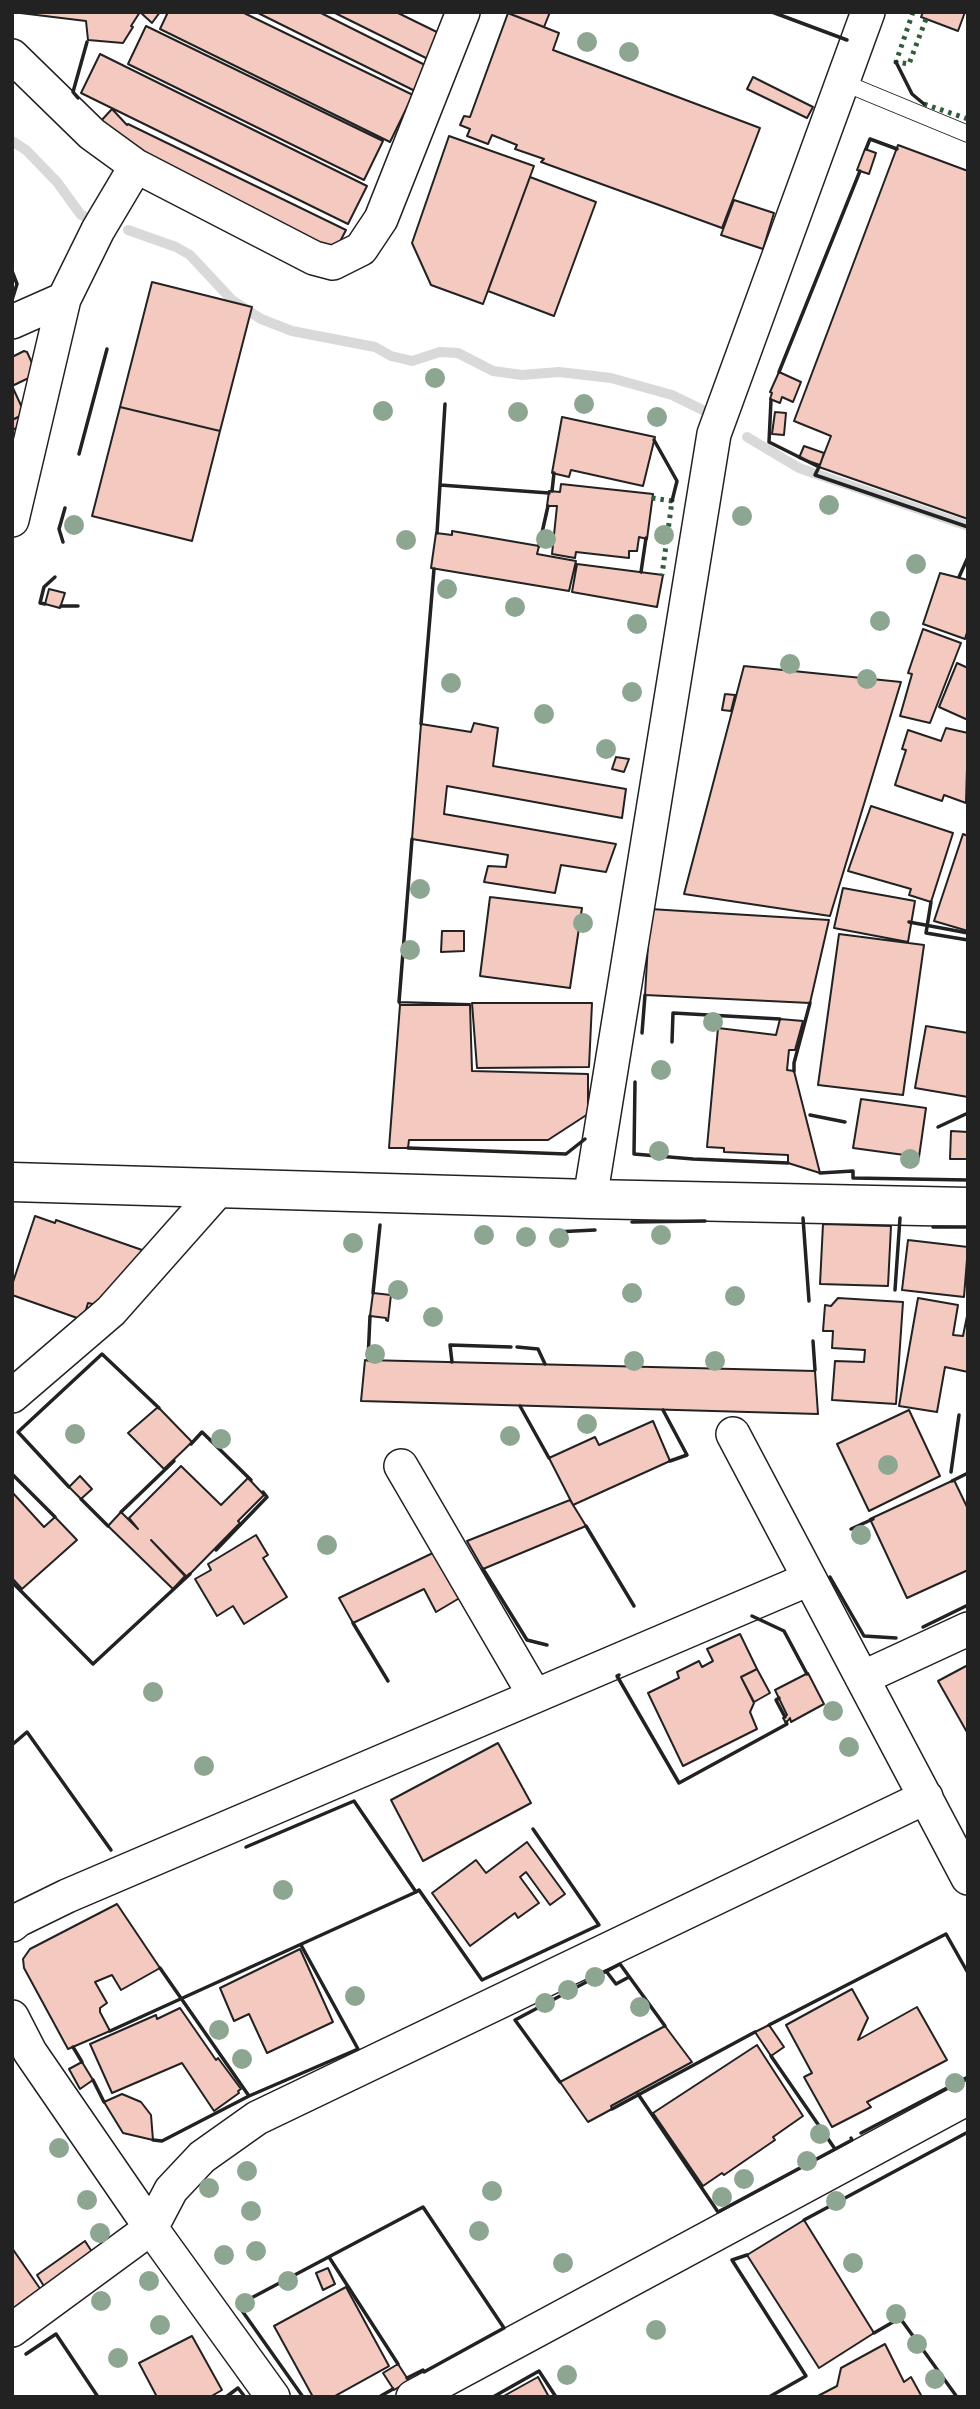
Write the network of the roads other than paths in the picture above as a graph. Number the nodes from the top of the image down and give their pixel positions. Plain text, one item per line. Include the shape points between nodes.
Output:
1 (463, 12) edge
2 (868, 12) edge
3 (12, 57) edge
4 (842, 82) junction
5 (968, 134) edge
6 (136, 166) junction
7 (64, 299) junction
8 (12, 321) edge
9 (12, 520) edge
10 (12, 1182) edge
11 (220, 1188) junction
12 (590, 1199) junction
13 (968, 1207) edge
14 (12, 1396) edge
15 (733, 1434) dead end
16 (401, 1466) dead end
17 (809, 1579) junction
18 (968, 1629) edge
19 (862, 1678) junction
20 (535, 1696) junction
21 (926, 1797) junction
22 (968, 1878) edge
23 (12, 1925) edge
24 (12, 2017) edge
25 (968, 2098) edge
26 (151, 2228) junction
27 (12, 2330) edge
28 (274, 2397) edge
29 (413, 2397) edge

1 - 6 street via 382,219 361,249 333,262 314,258
2 - 4 street
3 - 6 street via 92,134
4 - 5 lane
4 - 12 street via 714,433
6 - 7 street
7 - 8 street
7 - 9 street
10 - 11 street
11 - 12 street
11 - 14 street via 111,1311
12 - 13 street
15 - 17 street
16 - 20 street
17 - 19 street
17 - 20 street
18 - 19 street
19 - 21 street
20 - 23 street via 67,1896
21 - 22 street
21 - 26 street via 257,2118 202,2157 171,2190
24 - 26 street via 30,2052
25 - 29 street
26 - 27 street
26 - 28 street

